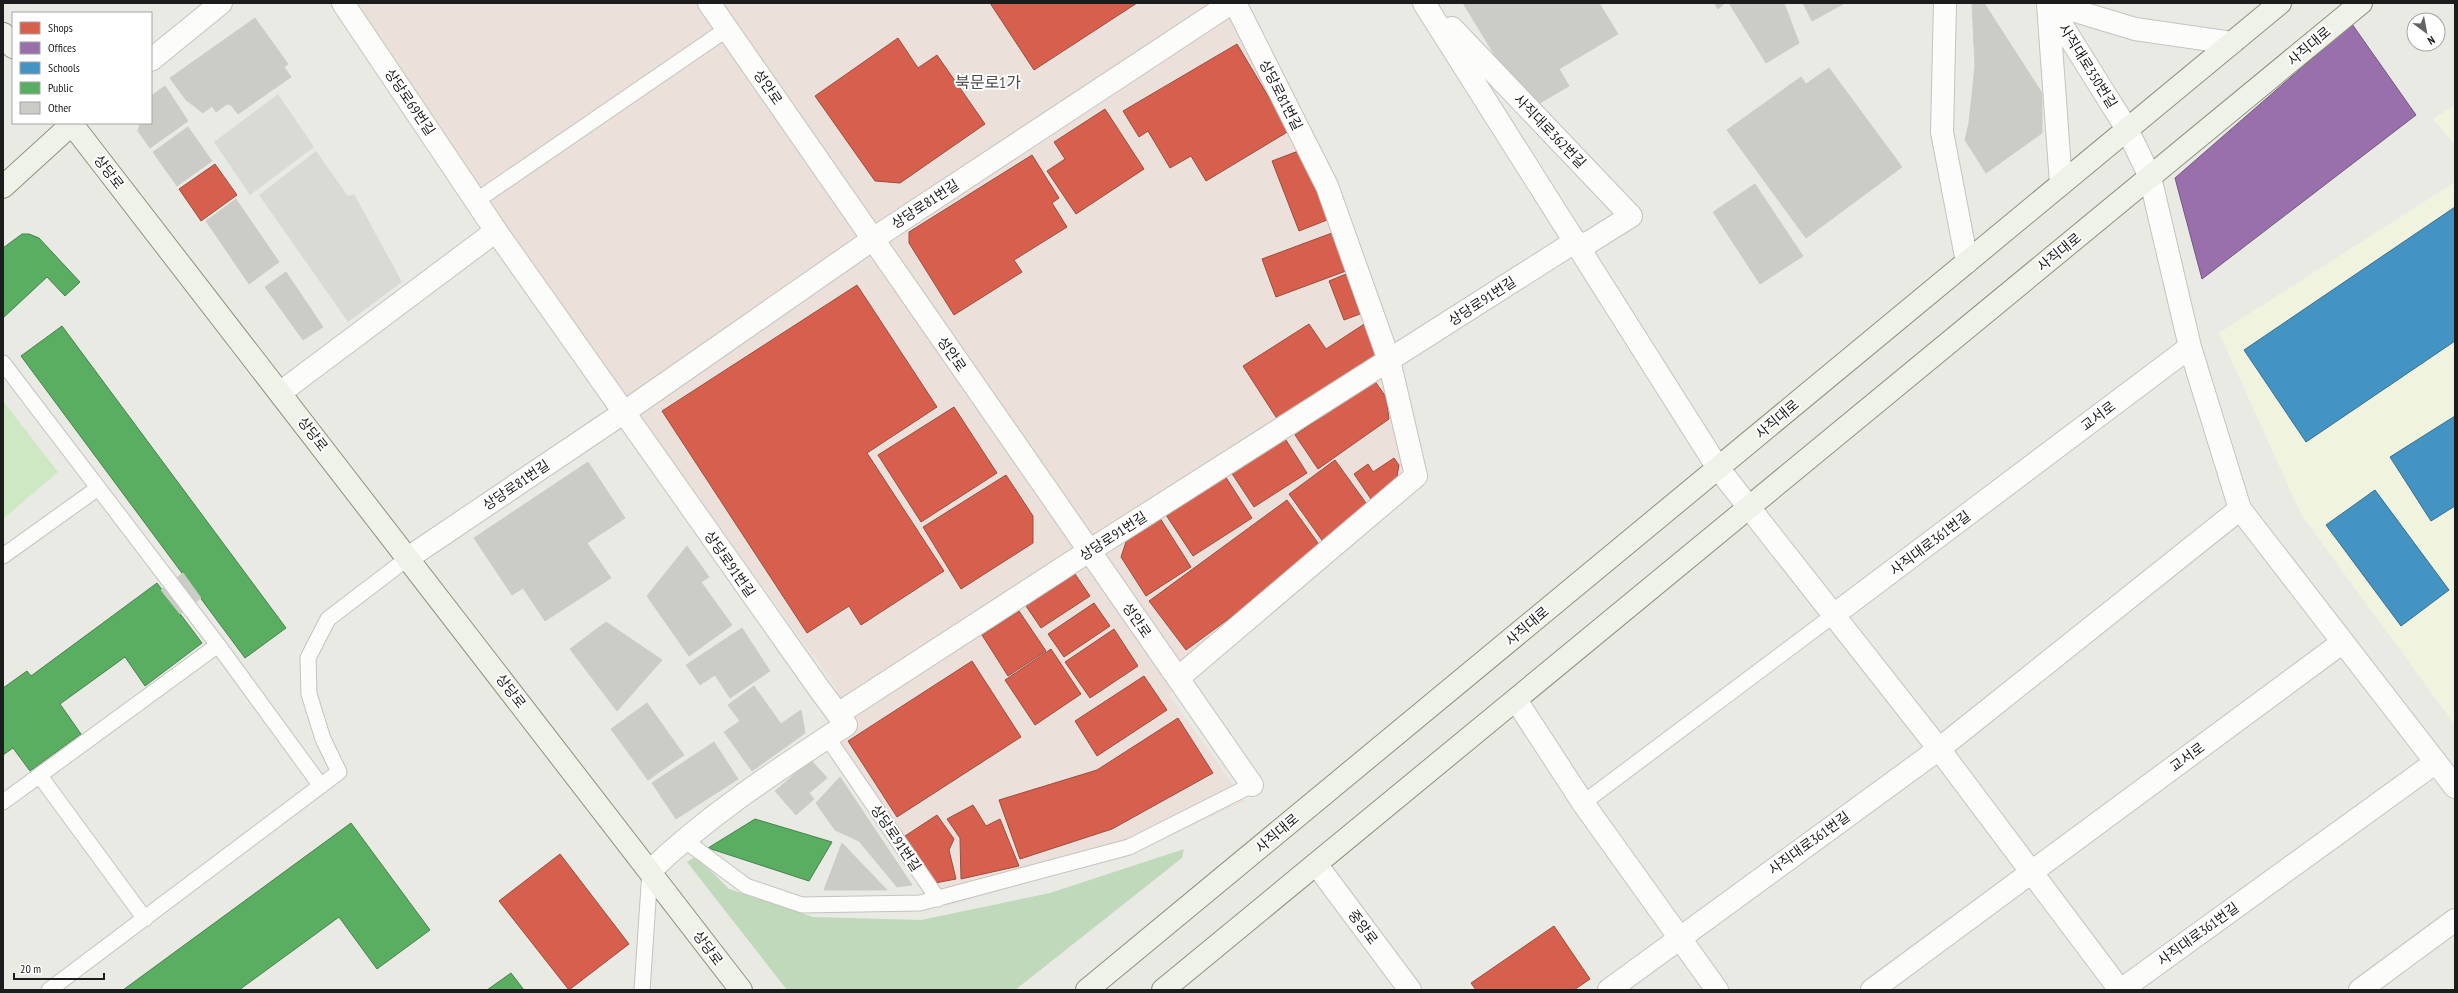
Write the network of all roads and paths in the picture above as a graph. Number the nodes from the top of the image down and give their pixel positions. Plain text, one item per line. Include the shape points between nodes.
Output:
1 (221, 3) edge
2 (343, 3) edge
3 (709, 3) edge
4 (1231, 3) edge
5 (1235, 3) edge
6 (1424, 3) edge
7 (1428, 3) edge
8 (1944, 3) edge
9 (2280, 3) edge
10 (2361, 3) edge
11 (2055, 4) edge
12 (727, 29) junction
13 (3, 34) edge
14 (2232, 43) junction
15 (12, 46) edge
16 (152, 59) edge
17 (71, 124) edge
18 (73, 124) edge
19 (2127, 130) junction
20 (2150, 177) junction
21 (2062, 184) junction
22 (3, 187) edge
23 (476, 201) junction
24 (496, 232) junction
25 (873, 238) junction
26 (1578, 245) junction
27 (1967, 262) junction
28 (2190, 347) junction
29 (1389, 360) junction
30 (3, 363) edge
31 (280, 392) junction
32 (623, 413) junction
33 (1718, 468) junction
34 (2005, 486) joint
35 (98, 488) junction
36 (1750, 507) junction
37 (2240, 509) junction
38 (1089, 551) junction
39 (3, 556) edge
40 (408, 558) junction
41 (1835, 614) junction
42 (2343, 642) junction
43 (218, 645) junction
44 (1178, 678) junction
45 (1516, 700) junction
46 (838, 714) junction
47 (827, 737) junction
48 (1939, 749) junction
49 (2436, 762) junction
50 (40, 776) junction
51 (1252, 785) joint
52 (321, 786) junction
53 (2455, 787) edge
54 (3, 802) edge
55 (1583, 803) junction
56 (683, 839) junction
57 (1316, 864) junction
58 (650, 871) junction
59 (2032, 872) junction
60 (938, 899) junction
61 (145, 919) junction
62 (2455, 920) edge
63 (1679, 937) junction
64 (48, 990) edge
65 (642, 990) edge
66 (741, 990) edge
67 (1087, 990) edge
68 (1163, 990) edge
69 (1410, 990) edge
70 (1609, 990) edge
71 (1717, 990) edge
72 (1872, 990) edge
73 (2120, 990) edge
74 (2360, 990) edge

1 - 16 street
2 - 23 street, 상당로69번길
3 - 12 street, 성안로
4 - 25 street, 상당로81번길
5 - 29 street, 상당로81번길 via 1327,186
6 - 26 street, 사직대로362번길
7 - 26 street, 사직대로362번길 via 1631,216
8 - 27 street via 1942,132
9 - 14 main road, 사직대로
10 - 20 main road, 사직대로
11 - 14 street via 2135,29
11 - 19 street, 사직대로350번길
11 - 21 street
12 - 23 lane
12 - 25 street, 성안로
13 - 15 main road
14 - 19 main road, 사직대로
17 - 22 main road
18 - 31 main road, 상당로
19 - 20 street
19 - 21 main road, 사직대로
20 - 28 street
20 - 36 main road, 사직대로
21 - 27 main road, 사직대로
23 - 24 street
24 - 31 street
24 - 32 street
25 - 32 street, 상당로81번길
25 - 38 street, 성안로
26 - 29 street, 상당로91번길
26 - 33 street, 사직대로362번길
27 - 33 main road, 사직대로
28 - 34 street, 교서로
28 - 37 street
29 - 38 street, 상당로91번길
29 - 44 street via 1416,476
30 - 35 lane
31 - 40 main road, 상당로
32 - 40 street, 상당로81번길
32 - 46 street, 상당로91번길
33 - 36 street, 사직대로361번길
33 - 67 main road, 사직대로
34 - 41 street, 사직대로361번길
35 - 39 lane
35 - 43 lane
36 - 41 street, 사직대로361번길
36 - 45 main road, 사직대로
37 - 42 street
37 - 48 street
38 - 44 street, 성안로
38 - 46 street, 상당로91번길
40 - 52 lane via 328,619 308,658 309,694 323,739 339,772
40 - 58 main road, 상당로
41 - 48 street, 사직대로361번길
41 - 55 lane, 사직대로361번길
42 - 49 street
42 - 59 street, 교서로
43 - 50 lane
43 - 52 lane
44 - 51 street, 성안로
45 - 55 street
45 - 57 main road, 사직대로
46 - 47 street, 상당로91번길 via 846,725
47 - 56 street, 상당로91번길 via 762,780
47 - 60 lane, 상당로91번길
48 - 59 street, 사직대로361번길
48 - 63 street, 사직대로361번길
49 - 53 street
49 - 73 street, 사직대로361번길
50 - 54 lane
50 - 61 lane
51 - 60 lane via 1128,847
52 - 61 lane
55 - 63 street
56 - 58 street, 상당로91번길
56 - 60 lane via 746,886 802,905 920,903
57 - 68 main road, 사직대로
57 - 69 street, 중앙로
58 - 65 lane
58 - 66 main road, 상당로
59 - 72 street
59 - 73 street, 사직대로361번길
61 - 64 lane
62 - 74 street
63 - 70 street
63 - 71 street

